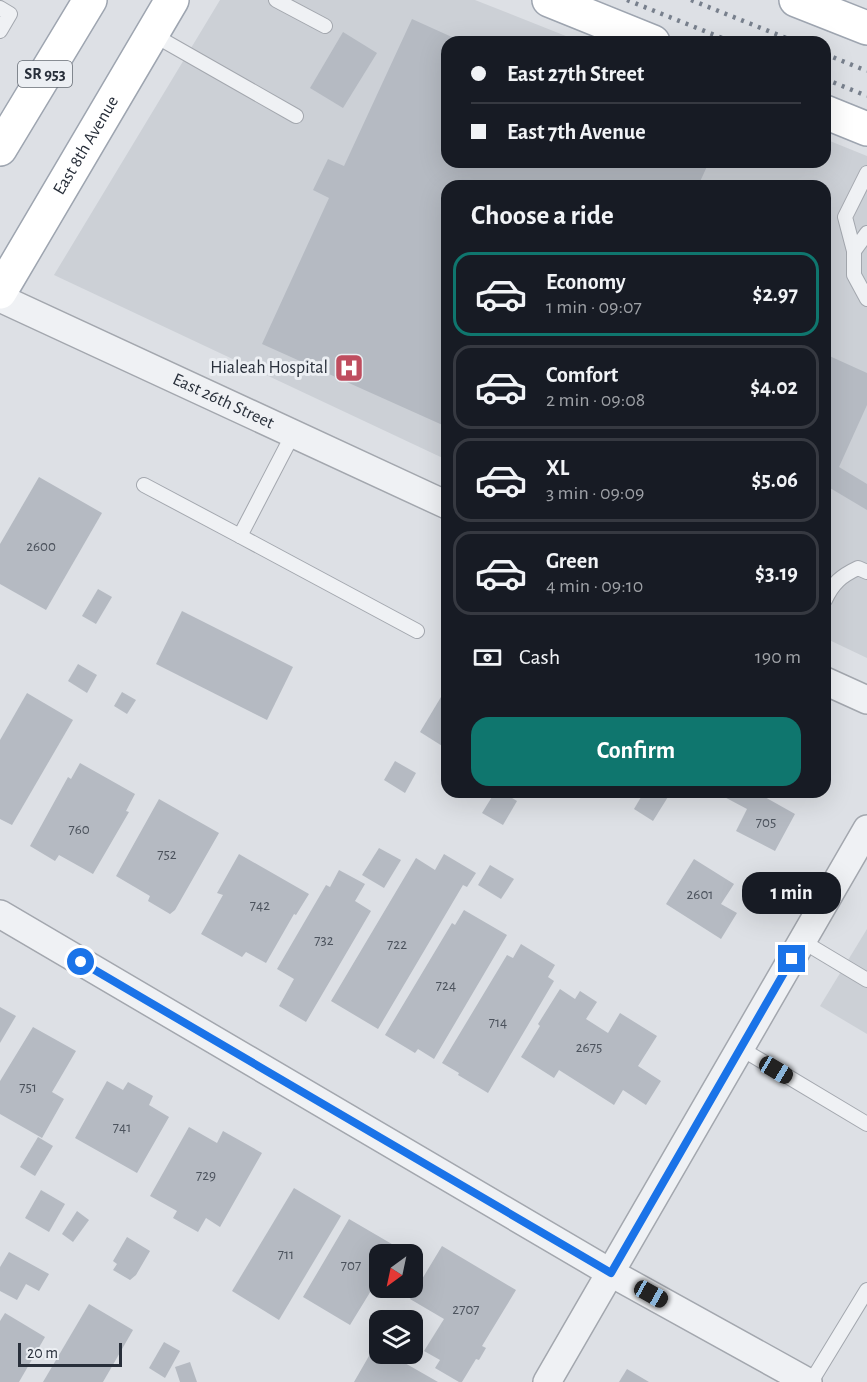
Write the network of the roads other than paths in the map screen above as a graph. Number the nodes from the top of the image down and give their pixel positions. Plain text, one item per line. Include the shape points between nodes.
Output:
1 (172, 0) edge
2 (276, 0) edge
3 (549, 0) edge
4 (796, 0) edge
5 (85, 2) edge
6 (0, 8) edge
7 (325, 26) dead end
8 (867, 28) edge
9 (0, 31) edge
10 (152, 34) junction
11 (638, 36) edge
12 (831, 114) edge
13 (296, 116) dead end
14 (867, 129) edge
15 (0, 149) edge
16 (867, 174) edge
17 (867, 233) edge
18 (854, 251) junction
19 (0, 292) edge
20 (0, 297) edge
21 (867, 299) edge
22 (293, 434) junction
23 (144, 485) dead end
24 (441, 502) edge
25 (240, 536) junction
26 (867, 572) edge
27 (831, 587) edge
28 (417, 631) dead end
29 (831, 684) edge
30 (867, 700) edge
31 (867, 829) edge
32 (860, 857) edge
33 (0, 914) edge
34 (802, 942) junction
35 (867, 980) edge
36 (740, 1048) junction
37 (867, 1124) edge
38 (611, 1273) junction
39 (867, 1290) edge
40 (547, 1382) edge
41 (809, 1382) edge

1 - 10 main road, East 8th Avenue
2 - 7 lane
3 - 11 main road
4 - 8 main road
5 - 15 main road, SR 953 via 13,117
6 - 9 lane via 10,14
10 - 13 lane
10 - 19 main road, East 8th Avenue
12 - 14 main road
16 - 18 lane via 845,217
17 - 18 lane
18 - 21 lane via 854,275
20 - 22 street, East 26th Street
22 - 24 street, East 26th Street
22 - 25 lane
23 - 25 lane
25 - 28 lane
26 - 27 lane via 858,568 841,576
29 - 30 street
31 - 32 street
32 - 34 street
33 - 38 street
34 - 35 lane
34 - 36 street
36 - 37 lane
36 - 38 street
38 - 40 street
38 - 41 street
39 - 41 lane

